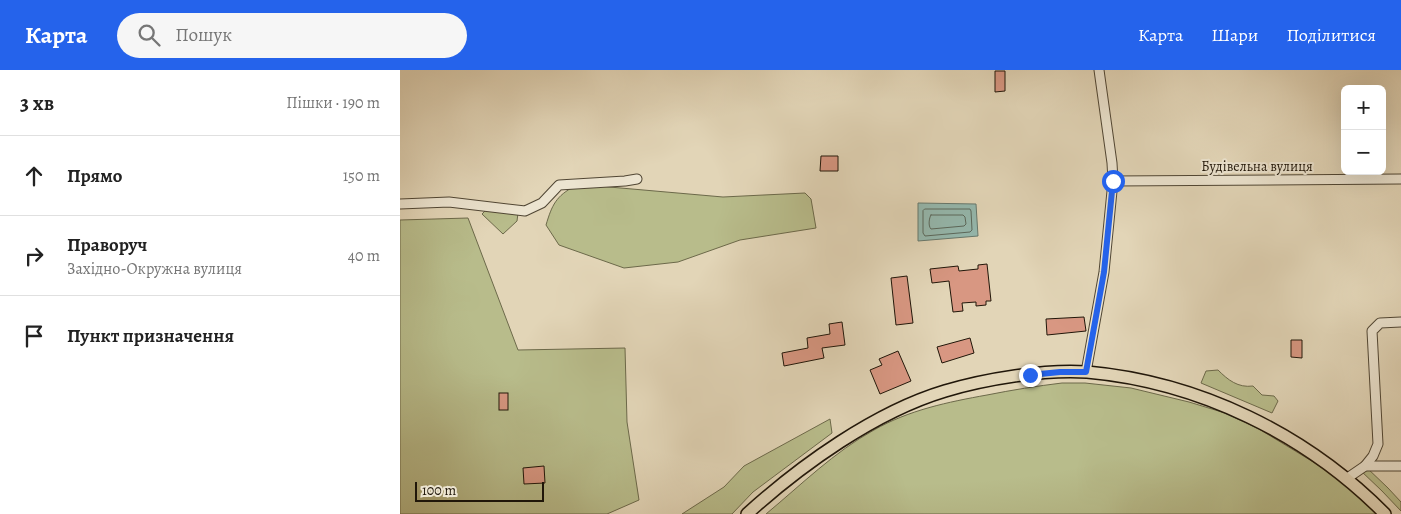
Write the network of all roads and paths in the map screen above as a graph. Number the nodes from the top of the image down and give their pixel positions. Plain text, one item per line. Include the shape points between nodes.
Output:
1 (1098, 70) edge
2 (637, 179) dead end
3 (1401, 179) edge
4 (1113, 181) junction
5 (400, 204) edge
6 (1401, 322) edge
7 (1086, 372) junction
8 (1401, 466) edge
9 (1362, 468) junction
10 (1346, 479) junction
11 (747, 514) edge
12 (1385, 514) edge

1 - 4 street
2 - 5 street via 559,185 542,203 525,210 449,202
3 - 4 street, Будівельна вулиця
4 - 7 street via 1104,272
6 - 9 street via 1380,323 1372,331 1378,444
7 - 10 main road via 1128,377 1226,406 1318,457
7 - 11 main road via 989,381 945,391 908,405 829,450
8 - 9 street
9 - 10 street
10 - 12 main road

